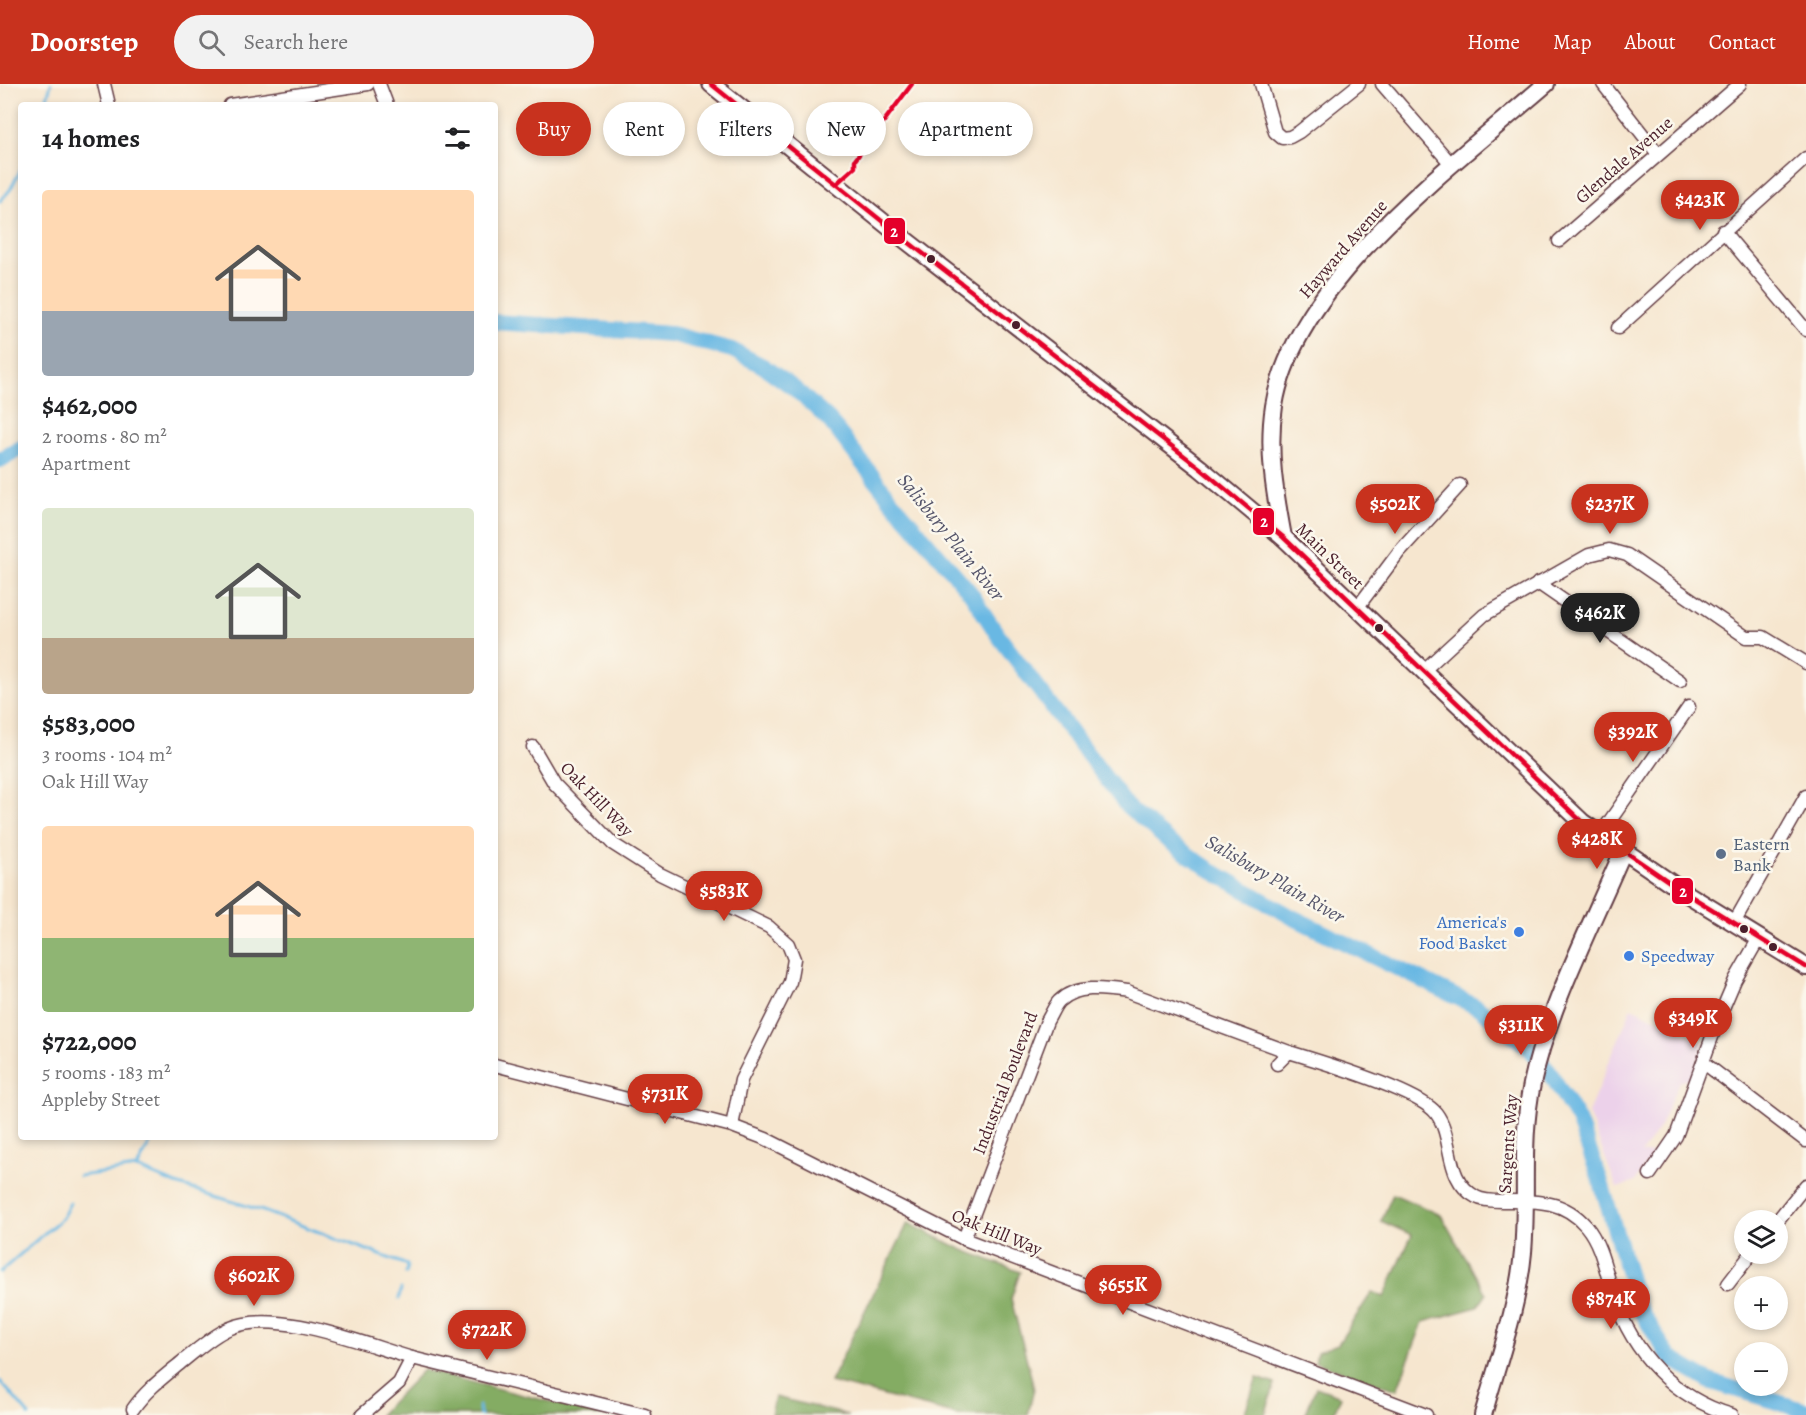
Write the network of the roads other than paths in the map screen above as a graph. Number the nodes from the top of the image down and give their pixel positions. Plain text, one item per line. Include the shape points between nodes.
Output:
1 (104, 84) edge
2 (368, 84) edge
3 (380, 84) edge
4 (711, 84) edge
5 (1261, 84) edge
6 (1359, 84) edge
7 (1382, 84) edge
8 (1546, 84) edge
9 (1604, 84) edge
10 (1740, 84) edge
11 (108, 102) edge
12 (250, 102) edge
13 (386, 102) edge
14 (1658, 154) junction
15 (1806, 158) edge
16 (1452, 165) junction
17 (1723, 231) junction
18 (1559, 241) dead end
19 (1618, 328) dead end
20 (1806, 330) edge
21 (1460, 485) dead end
22 (1276, 496) junction
23 (1262, 520) junction
24 (1283, 537) junction
25 (1538, 583) junction
26 (1357, 608) junction
27 (1806, 663) edge
28 (1423, 671) junction
29 (1680, 681) dead end
30 (1689, 707) dead end
31 (533, 747) dead end
32 (1806, 796) edge
33 (1600, 835) junction
34 (1623, 851) junction
35 (1734, 923) junction
36 (1759, 938) junction
37 (1806, 967) edge
38 (1289, 1052) junction
39 (1704, 1063) junction
40 (1277, 1064) dead end
41 (498, 1066) edge
42 (732, 1126) junction
43 (1806, 1141) edge
44 (1650, 1174) dead end
45 (1806, 1185) edge
46 (1524, 1201) junction
47 (1786, 1210) edge
48 (964, 1239) junction
49 (1743, 1264) edge
50 (1728, 1284) dead end
51 (412, 1358) junction
52 (133, 1409) dead end
53 (362, 1415) edge
54 (645, 1415) edge
55 (1426, 1415) edge
56 (1483, 1415) edge
57 (1732, 1415) edge

1 - 11 street
2 - 12 street
3 - 13 street
4 - 23 main road, Main Street
5 - 6 street via 1275,132 1282,138 1299,132
7 - 16 street
8 - 16 main road, Hayward Avenue
9 - 14 street
10 - 14 street, Glendale Avenue
14 - 18 street, Glendale Avenue
15 - 17 street
16 - 22 main road, Hayward Avenue via 1351,265 1303,327 1286,361 1274,405 1271,443
17 - 19 street
17 - 20 street
21 - 26 street via 1399,552
22 - 23 main road via 1273,508
22 - 24 main road, Hayward Avenue
23 - 24 main road, Main Street
24 - 26 main road, Main Street
25 - 27 street via 1599,551 1618,550 1746,637 1763,637
25 - 28 street via 1484,615
25 - 29 street
26 - 28 main road, Main Street
28 - 33 main road, Main Street via 1549,792
30 - 33 street
31 - 42 street, Oak Hill Way via 554,783 613,844 660,874 769,927 788,944 794,958 790,982 741,1080
32 - 35 street
33 - 34 main road, Main Street
34 - 35 main road, Main Street
34 - 46 main road, Sargents Way via 1546,1036 1532,1086 1524,1151
35 - 36 main road, Main Street
36 - 37 main road, Main Street
36 - 39 street via 1727,997
38 - 40 street
38 - 46 street, Industrial Boulevard via 1424,1103 1444,1128 1450,1162 1465,1188 1476,1197 1491,1201
38 - 48 street, Industrial Boulevard via 1127,992 1102,988 1076,992 1059,1001 1047,1021
39 - 43 street
39 - 44 street via 1676,1136
41 - 42 street, Oak Hill Way
42 - 48 street, Oak Hill Way via 766,1138
45 - 47 street
46 - 56 main road, Sargents Way via 1523,1255 1516,1298
46 - 57 street, Industrial Boulevard via 1548,1201 1580,1219 1596,1241 1623,1321 1645,1356 1677,1388
48 - 55 street, Oak Hill Way
49 - 50 street
51 - 52 street via 278,1321 244,1323 193,1353 143,1395
51 - 53 street via 399,1383
51 - 54 street

